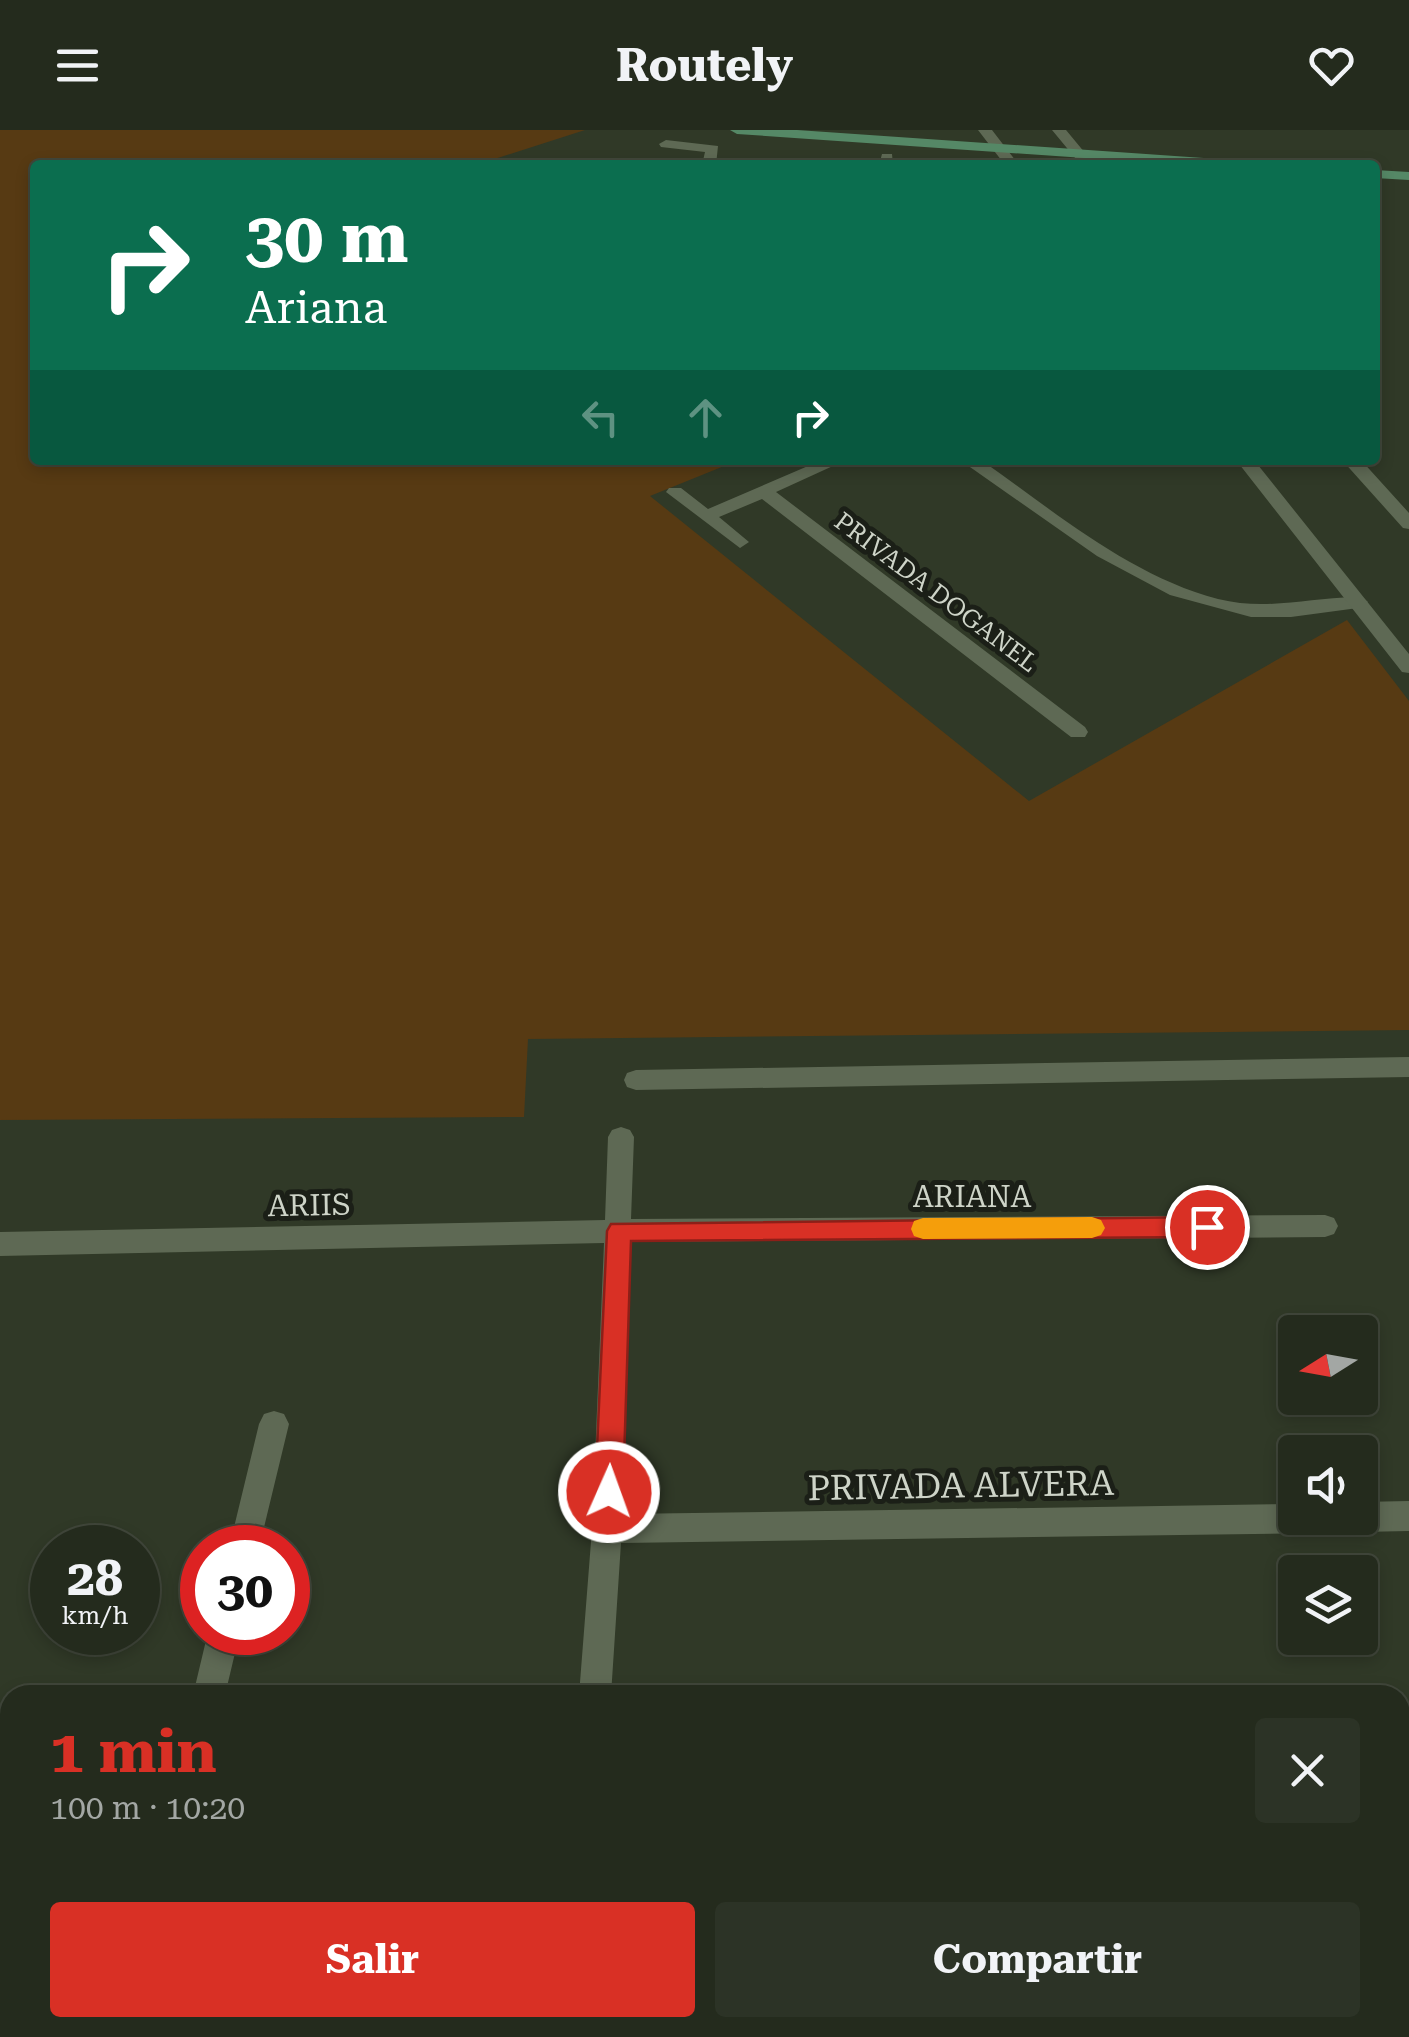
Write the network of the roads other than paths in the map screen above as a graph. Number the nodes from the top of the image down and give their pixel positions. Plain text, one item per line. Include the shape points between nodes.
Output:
1 (737, 130) edge
2 (985, 130) edge
3 (1058, 130) edge
4 (666, 144) dead end
5 (1000, 148) junction
6 (1083, 159) edge
7 (710, 160) edge
8 (1008, 160) edge
9 (1110, 160) edge
10 (1380, 174) edge
11 (1409, 176) edge
12 (825, 465) edge
13 (976, 465) edge
14 (1249, 465) edge
15 (1356, 465) edge
16 (762, 491) junction
17 (675, 492) dead end
18 (706, 516) junction
19 (1409, 524) edge
20 (740, 542) dead end
21 (1358, 602) junction
22 (1409, 667) edge
23 (1078, 732) dead end
24 (1409, 1067) edge
25 (636, 1080) dead end
26 (620, 1137) dead end
27 (1325, 1226) dead end
28 (620, 1231) junction
29 (0, 1244) edge
30 (274, 1424) dead end
31 (1409, 1516) edge
32 (1378, 1517) edge
33 (1278, 1519) edge
34 (250, 1525) edge
35 (608, 1529) junction
36 (219, 1655) edge
37 (211, 1685) edge
38 (595, 1685) edge

1 - 5 main road
2 - 5 street
3 - 6 street
4 - 7 street via 713,149
5 - 6 main road
5 - 8 street
6 - 9 main road
10 - 11 main road
12 - 16 street
13 - 21 street via 1150,581 1197,601 1250,611
14 - 21 street
15 - 19 street
16 - 18 street
16 - 23 street, PRIVADA DOGANEL
17 - 18 street
18 - 20 street
21 - 22 street
24 - 25 street
26 - 28 street
27 - 28 street, ARIANA
28 - 29 street, ARIIS
28 - 35 street
30 - 34 street
31 - 32 street
33 - 35 street, PRIVADA ALVERA
35 - 38 street
36 - 37 street

